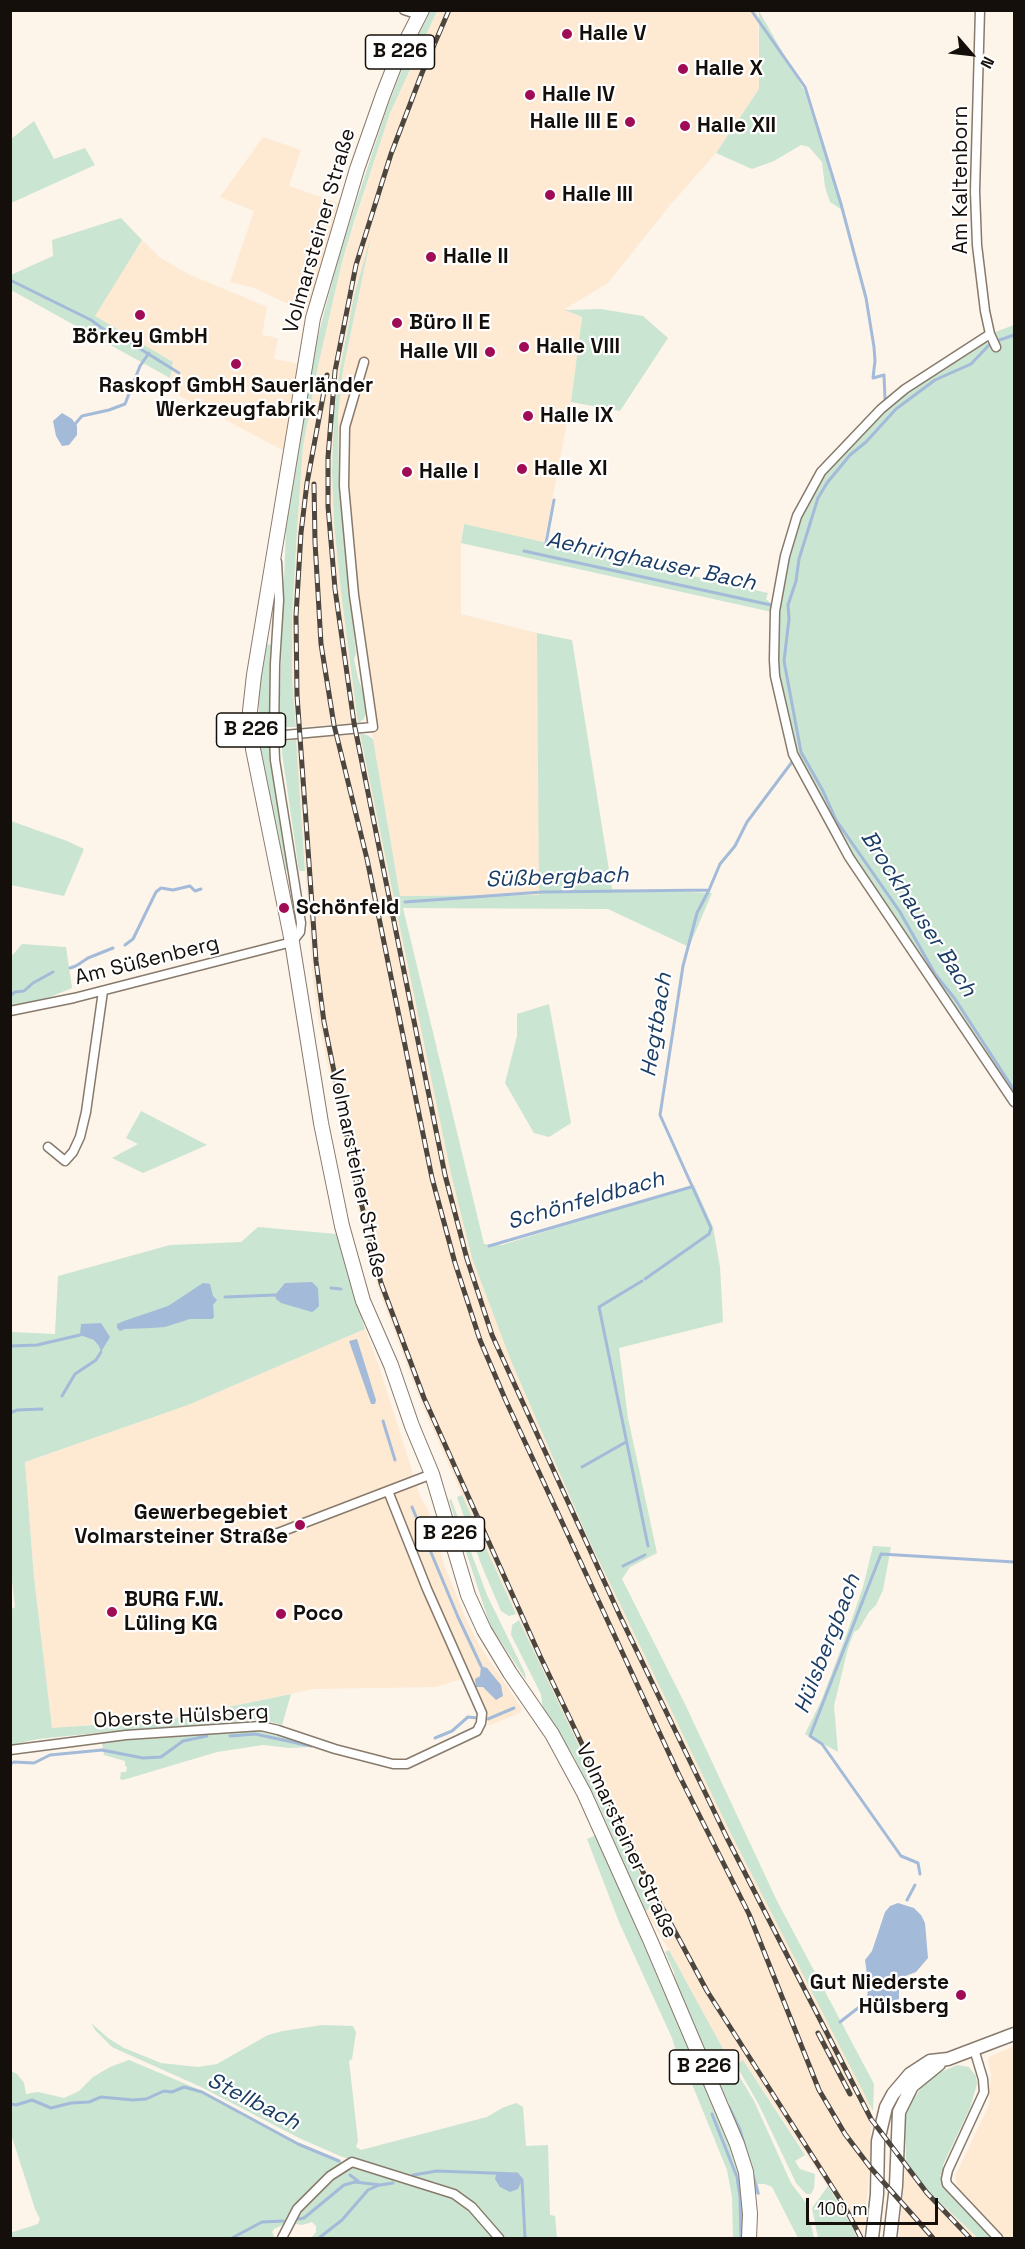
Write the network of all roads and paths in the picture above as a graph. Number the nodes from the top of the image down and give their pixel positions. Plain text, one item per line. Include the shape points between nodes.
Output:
1 (404, 10) edge
2 (980, 10) edge
3 (421, 13) edge
4 (990, 334) junction
5 (996, 347) dead end
6 (364, 362) dead end
7 (276, 542) junction
8 (274, 736) junction
9 (292, 942) junction
10 (103, 991) junction
11 (10, 1011) edge
12 (1014, 1102) edge
13 (48, 1147) dead end
14 (432, 1474) junction
15 (388, 1491) junction
16 (238, 1537) dead end
17 (10, 1750) edge
18 (1014, 2034) edge
19 (974, 2049) junction
20 (948, 2059) junction
21 (282, 2238) edge
22 (499, 2238) edge
23 (749, 2238) edge
24 (872, 2238) edge
25 (890, 2238) edge
26 (998, 2238) edge

1 - 3 street
2 - 4 street, Am Kaltenborn via 975,191 978,256
3 - 7 main road, Volmarsteiner Straße / B 226 via 397,58 357,169 313,318
4 - 5 street, Am Kaltenborn
4 - 12 street via 905,389 821,472 797,516 785,556 776,605 774,660 793,754 849,857
6 - 8 street via 345,427 344,486 354,595 373,728
7 - 8 street, Volmarsteiner Straße via 279,600
7 - 9 main road, Volmarsteiner Straße / B 226 via 250,711 259,786
8 - 9 street, Volmarsteiner Straße via 302,923
9 - 10 street, Am Süßenberg
9 - 14 main road, Volmarsteiner Straße / B 226 via 342,1226 363,1301 392,1365
10 - 11 street, Am Süßenberg
10 - 13 street via 80,1137 65,1161
14 - 15 street
14 - 23 main road, Volmarsteiner Straße / B 226 via 468,1595 510,1673 552,1734 584,1793 736,2144 746,2172
15 - 16 street via 278,1533
15 - 17 street, Oberste Hülsberg via 482,1713 477,1731 407,1764 335,1749 261,1726 126,1735
18 - 19 street
19 - 20 street
19 - 26 street via 984,2092 946,2179
20 - 24 street via 930,2061 918,2068 898,2086 886,2107 878,2141
20 - 25 street via 912,2086 899,2112
21 - 22 street via 297,2209 330,2176 352,2162 454,2194 472,2207

